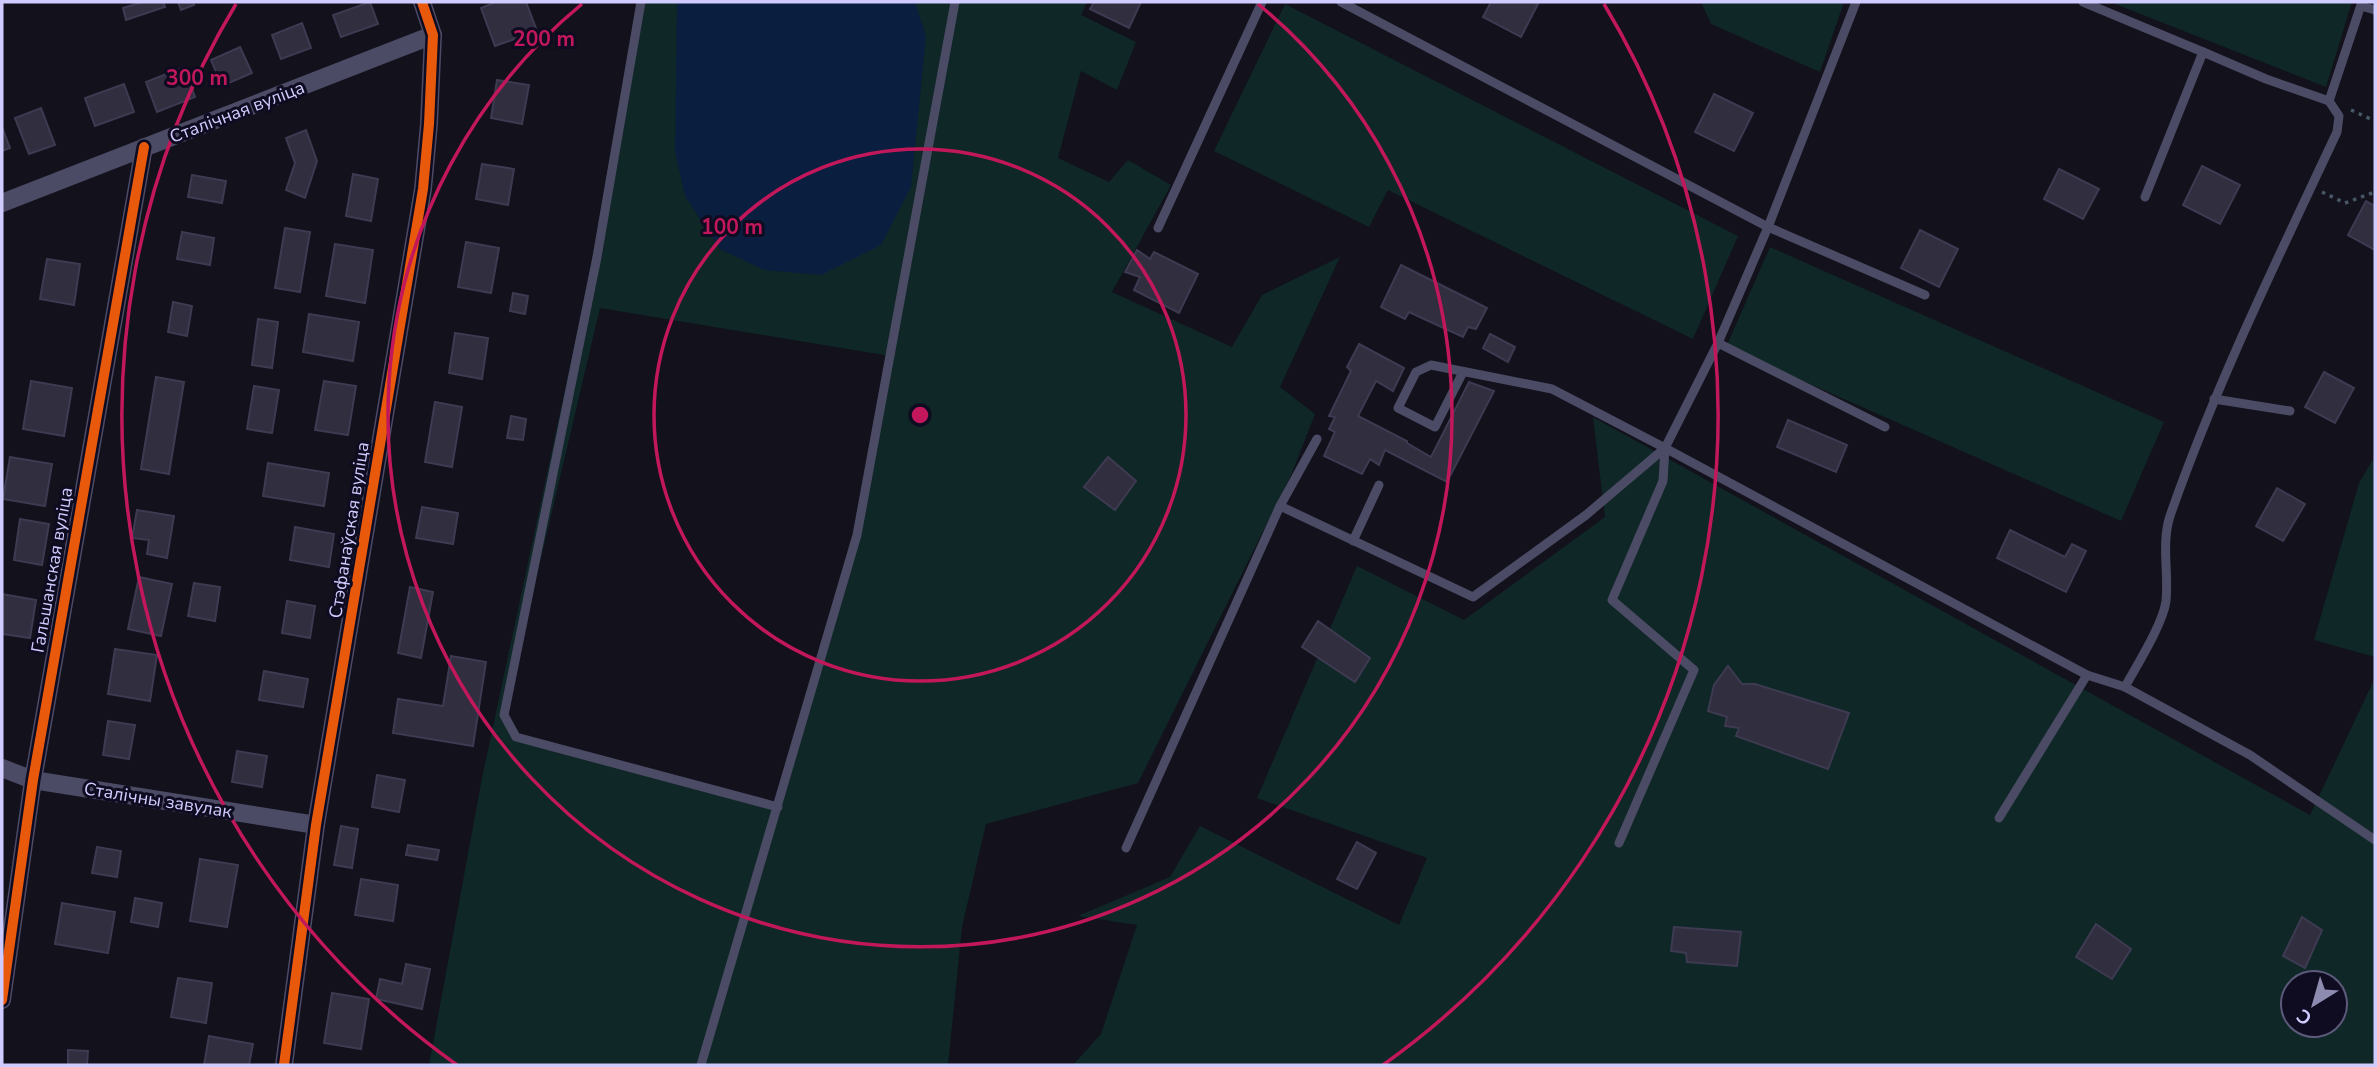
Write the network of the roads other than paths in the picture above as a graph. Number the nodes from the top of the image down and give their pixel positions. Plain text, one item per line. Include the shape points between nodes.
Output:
1 (422, 2) edge
2 (641, 2) edge
3 (955, 2) edge
4 (1262, 2) edge
5 (1856, 2) edge
6 (2083, 2) edge
7 (1347, 3) edge
8 (2362, 4) edge
9 (2375, 10) edge
10 (433, 36) junction
11 (2203, 52) junction
12 (2329, 101) junction
13 (145, 148) junction
14 (2145, 197) dead end
15 (2, 203) edge
16 (1768, 227) junction
17 (1158, 228) dead end
18 (1925, 295) dead end
19 (1718, 343) junction
20 (1464, 372) junction
21 (2214, 399) junction
22 (2290, 411) dead end
23 (1885, 427) dead end
24 (1317, 439) dead end
25 (1665, 447) junction
26 (1379, 485) dead end
27 (1280, 506) junction
28 (1353, 541) junction
29 (2087, 675) junction
30 (2125, 687) junction
31 (2, 768) edge
32 (33, 780) junction
33 (778, 807) junction
34 (1999, 818) dead end
35 (316, 825) junction
36 (2375, 840) edge
37 (1619, 843) dead end
38 (1126, 848) dead end
39 (2, 1000) edge
40 (284, 1065) edge
41 (701, 1065) edge

1 - 10 street, Стэфанаўская вуліца
2 - 33 lane via 597,257 504,715 516,737
3 - 33 lane via 857,534
4 - 17 lane
5 - 16 lane
6 - 11 lane
7 - 16 lane
8 - 9 lane
8 - 12 lane
10 - 13 street, Сталічная вуліца
10 - 35 street, Стэфанаўская вуліца via 424,189
11 - 12 lane
11 - 14 lane
12 - 21 lane via 2339,116 2337,132
13 - 15 street, Сталічная вуліца
13 - 32 street, Гальшанская вуліца
16 - 18 lane
16 - 19 lane
19 - 23 lane
19 - 25 lane
20 - 20 lane via 1431,365 1416,372 1398,408 1434,427
20 - 25 lane via 1552,389
21 - 22 lane
21 - 30 lane via 2169,520 2165,604
24 - 27 lane
25 - 28 lane via 1586,515 1473,597
25 - 29 lane
25 - 37 lane via 1663,481 1612,600 1694,670
26 - 28 lane
27 - 28 lane
27 - 38 lane
29 - 30 lane
29 - 34 lane
30 - 36 lane via 2250,755
31 - 32 street, Сталічны завулак
32 - 35 street, Сталічны завулак
32 - 39 street, Гальшанская вуліца
33 - 41 lane
35 - 40 street, Стэфанаўская вуліца

